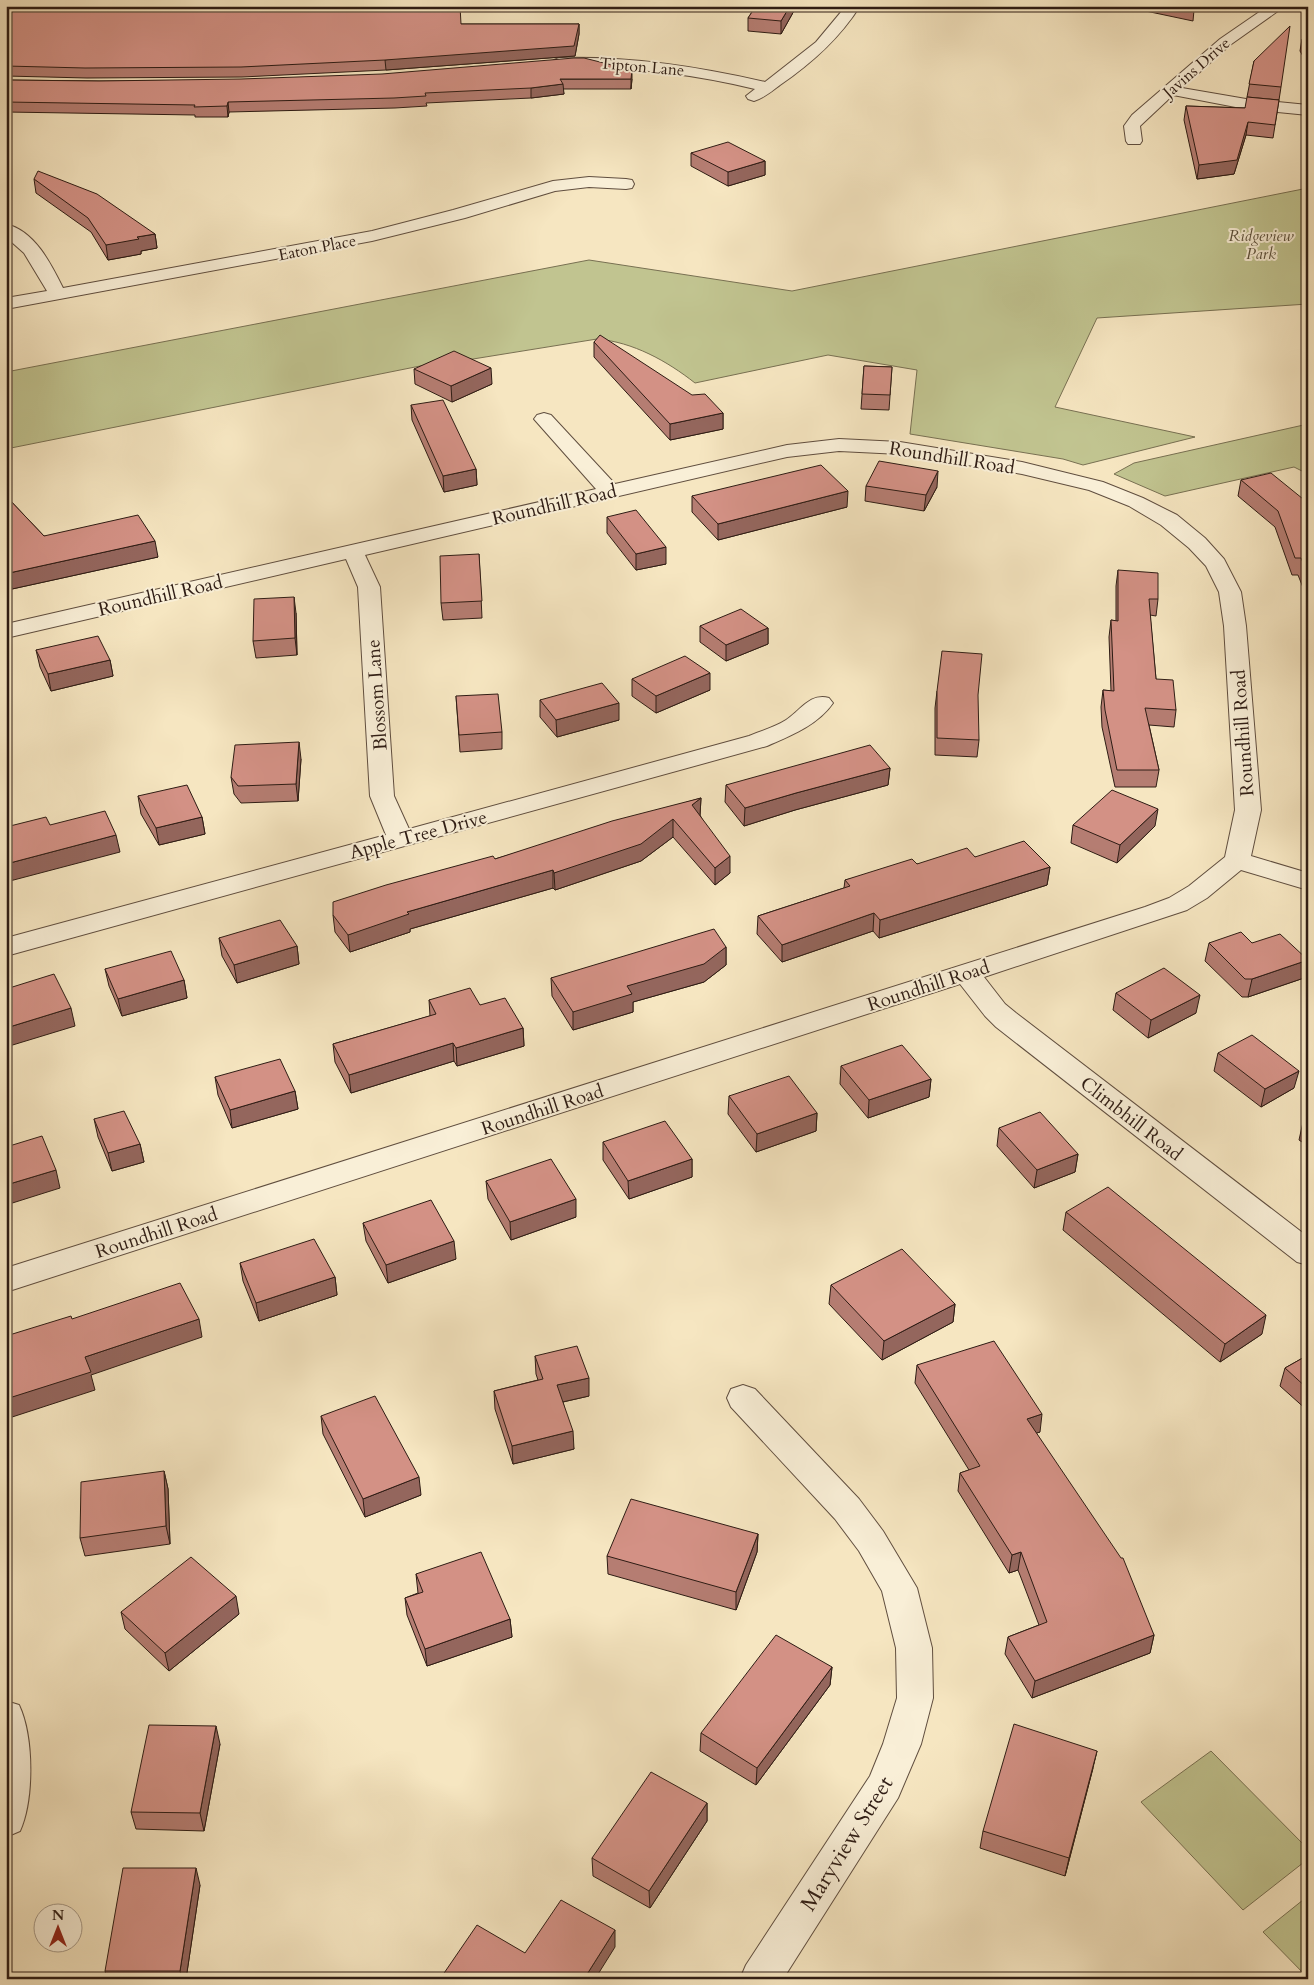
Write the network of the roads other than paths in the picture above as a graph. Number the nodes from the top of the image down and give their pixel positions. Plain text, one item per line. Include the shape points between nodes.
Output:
1 (853, 6) edge
2 (1251, 6) edge
3 (1274, 8) edge
4 (546, 64) edge
5 (768, 87) junction
6 (1170, 90) junction
7 (752, 97) dead end
8 (1308, 110) edge
9 (1134, 141) dead end
10 (626, 184) dead end
11 (6, 229) edge
12 (58, 294) junction
13 (6, 304) edge
14 (544, 419) dead end
15 (610, 491) junction
16 (353, 551) junction
17 (6, 631) edge
18 (821, 703) dead end
19 (400, 838) junction
20 (1237, 860) junction
21 (1308, 882) edge
22 (6, 947) edge
23 (966, 974) junction
24 (1308, 1254) edge
25 (6, 1280) edge
26 (743, 1398) dead end
27 (6, 1717) edge
28 (6, 1819) edge
29 (760, 1979) edge

1 - 5 street via 841,24 812,54
2 - 3 street
3 - 6 street, Javins Drive via 1225,42
4 - 5 street, Tipton Lane via 602,61 653,64
5 - 7 street
6 - 8 street via 1246,104
6 - 9 street, Javins Drive via 1132,126
10 - 12 street, Eaton Place via 589,182 553,186 372,236
11 - 12 street via 34,250
12 - 13 street, Eaton Place
14 - 15 street
15 - 16 street, Roundhill Road
15 - 20 street, Roundhill Road via 788,451 859,445 900,448 1062,477 1114,492 1169,520 1197,542 1216,564 1230,592 1248,810
16 - 17 street, Roundhill Road
16 - 19 street, Blossom Lane via 368,587 382,796
18 - 19 street, Apple Tree Drive via 794,725 758,741
19 - 22 street, Apple Tree Drive
20 - 21 street
20 - 23 street, Roundhill Road via 1178,904
23 - 24 street, Climbhill Road via 1006,1020
23 - 25 street, Roundhill Road
26 - 29 street, Maryview Street via 847,1509 871,1541 899,1588 914,1648 915,1698 902,1744 885,1786
27 - 28 street via 10,1749 10,1796

